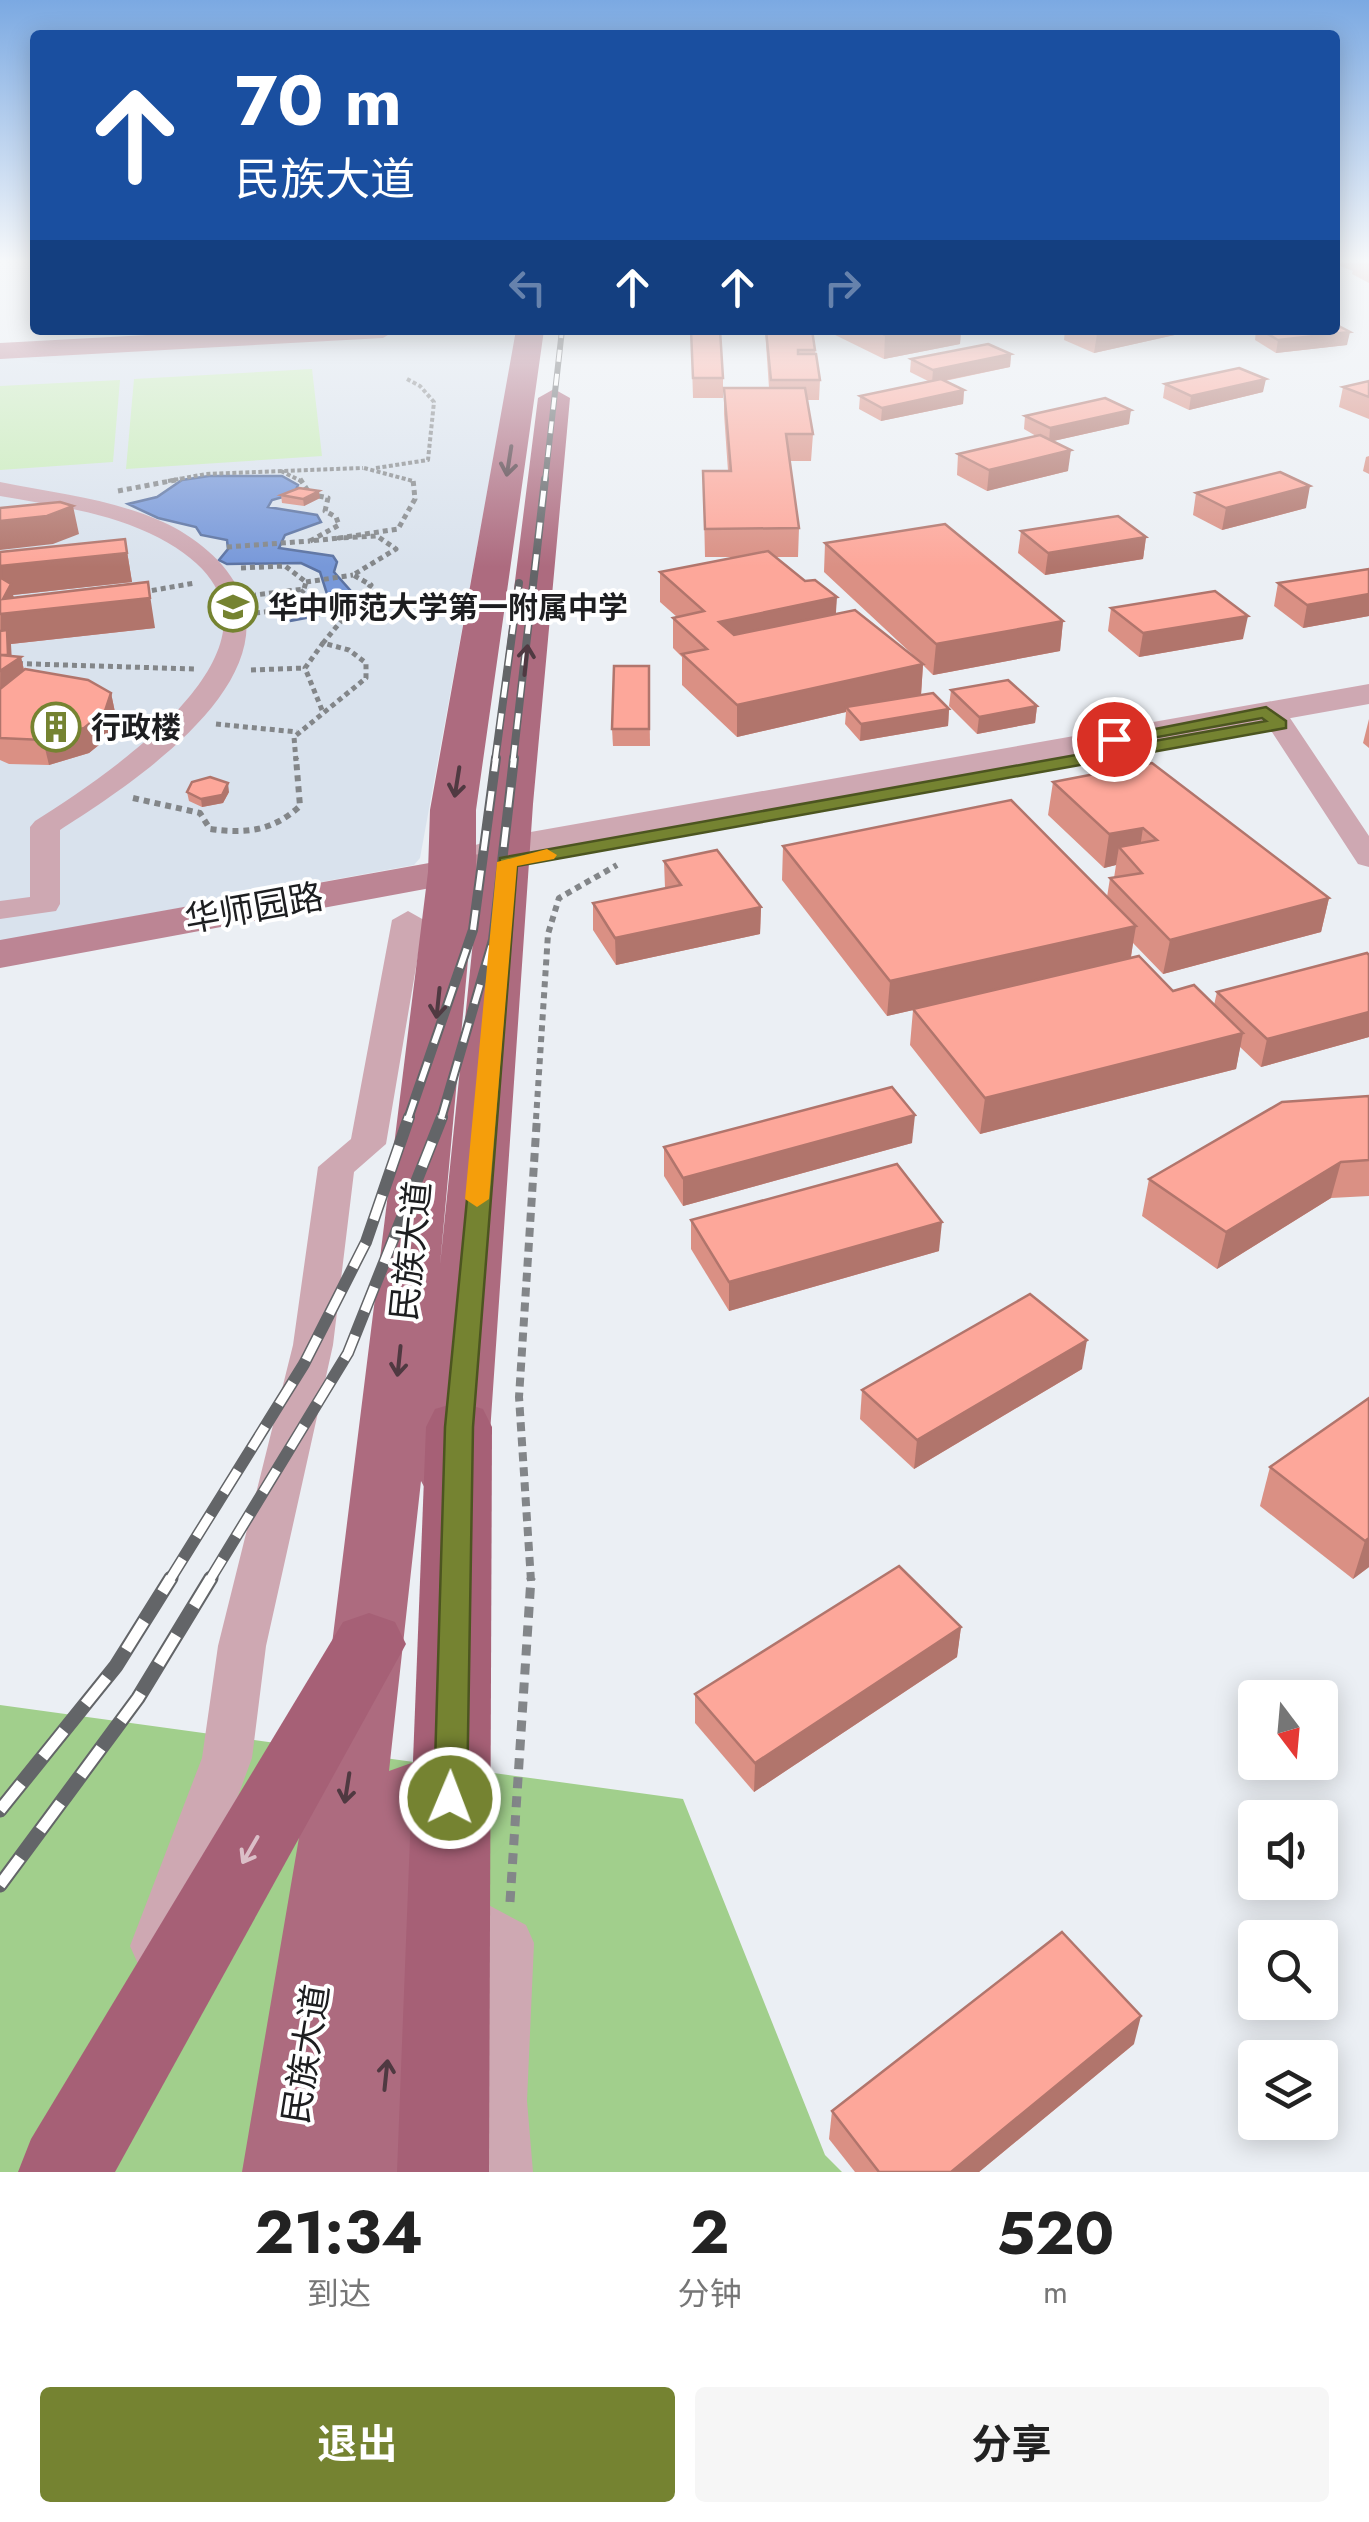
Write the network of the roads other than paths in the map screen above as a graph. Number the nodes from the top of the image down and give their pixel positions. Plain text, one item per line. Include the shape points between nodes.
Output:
1 (524, 364) edge
2 (556, 364) edge
3 (0, 489) edge
4 (1369, 694) edge
5 (1369, 708) edge
6 (1273, 718) junction
7 (1369, 858) edge
8 (466, 873) junction
9 (0, 910) edge
10 (0, 954) edge
11 (459, 1427) junction
12 (369, 1644) junction
13 (478, 1926) junction
14 (19, 2172) edge
15 (64, 2172) edge
16 (288, 2172) edge
17 (375, 2172) edge
18 (443, 2172) edge
19 (504, 2172) edge

1 -> 8 main road, 民族大道 via 453,810
8 -> 2 main road, 民族大道
3 - 9 street via 129,516 175,537 228,590 238,640 190,722 110,787 45,827 46,904
4 - 6 street
5 - 6 street
6 - 7 street
6 - 8 street
8 - 10 main road, 华师园路
8 - 11 main road, 民族大道
8 -> 12 main road, 民族大道
8 - 14 street via 368,1144 336,1168 313,1346 242,1646 227,1758 146,1975
11 - 13 highway
17 -> 11 main road, 民族大道
12 -> 15 highway
12 -> 16 main road, 民族大道
13 - 18 highway
13 - 19 street

